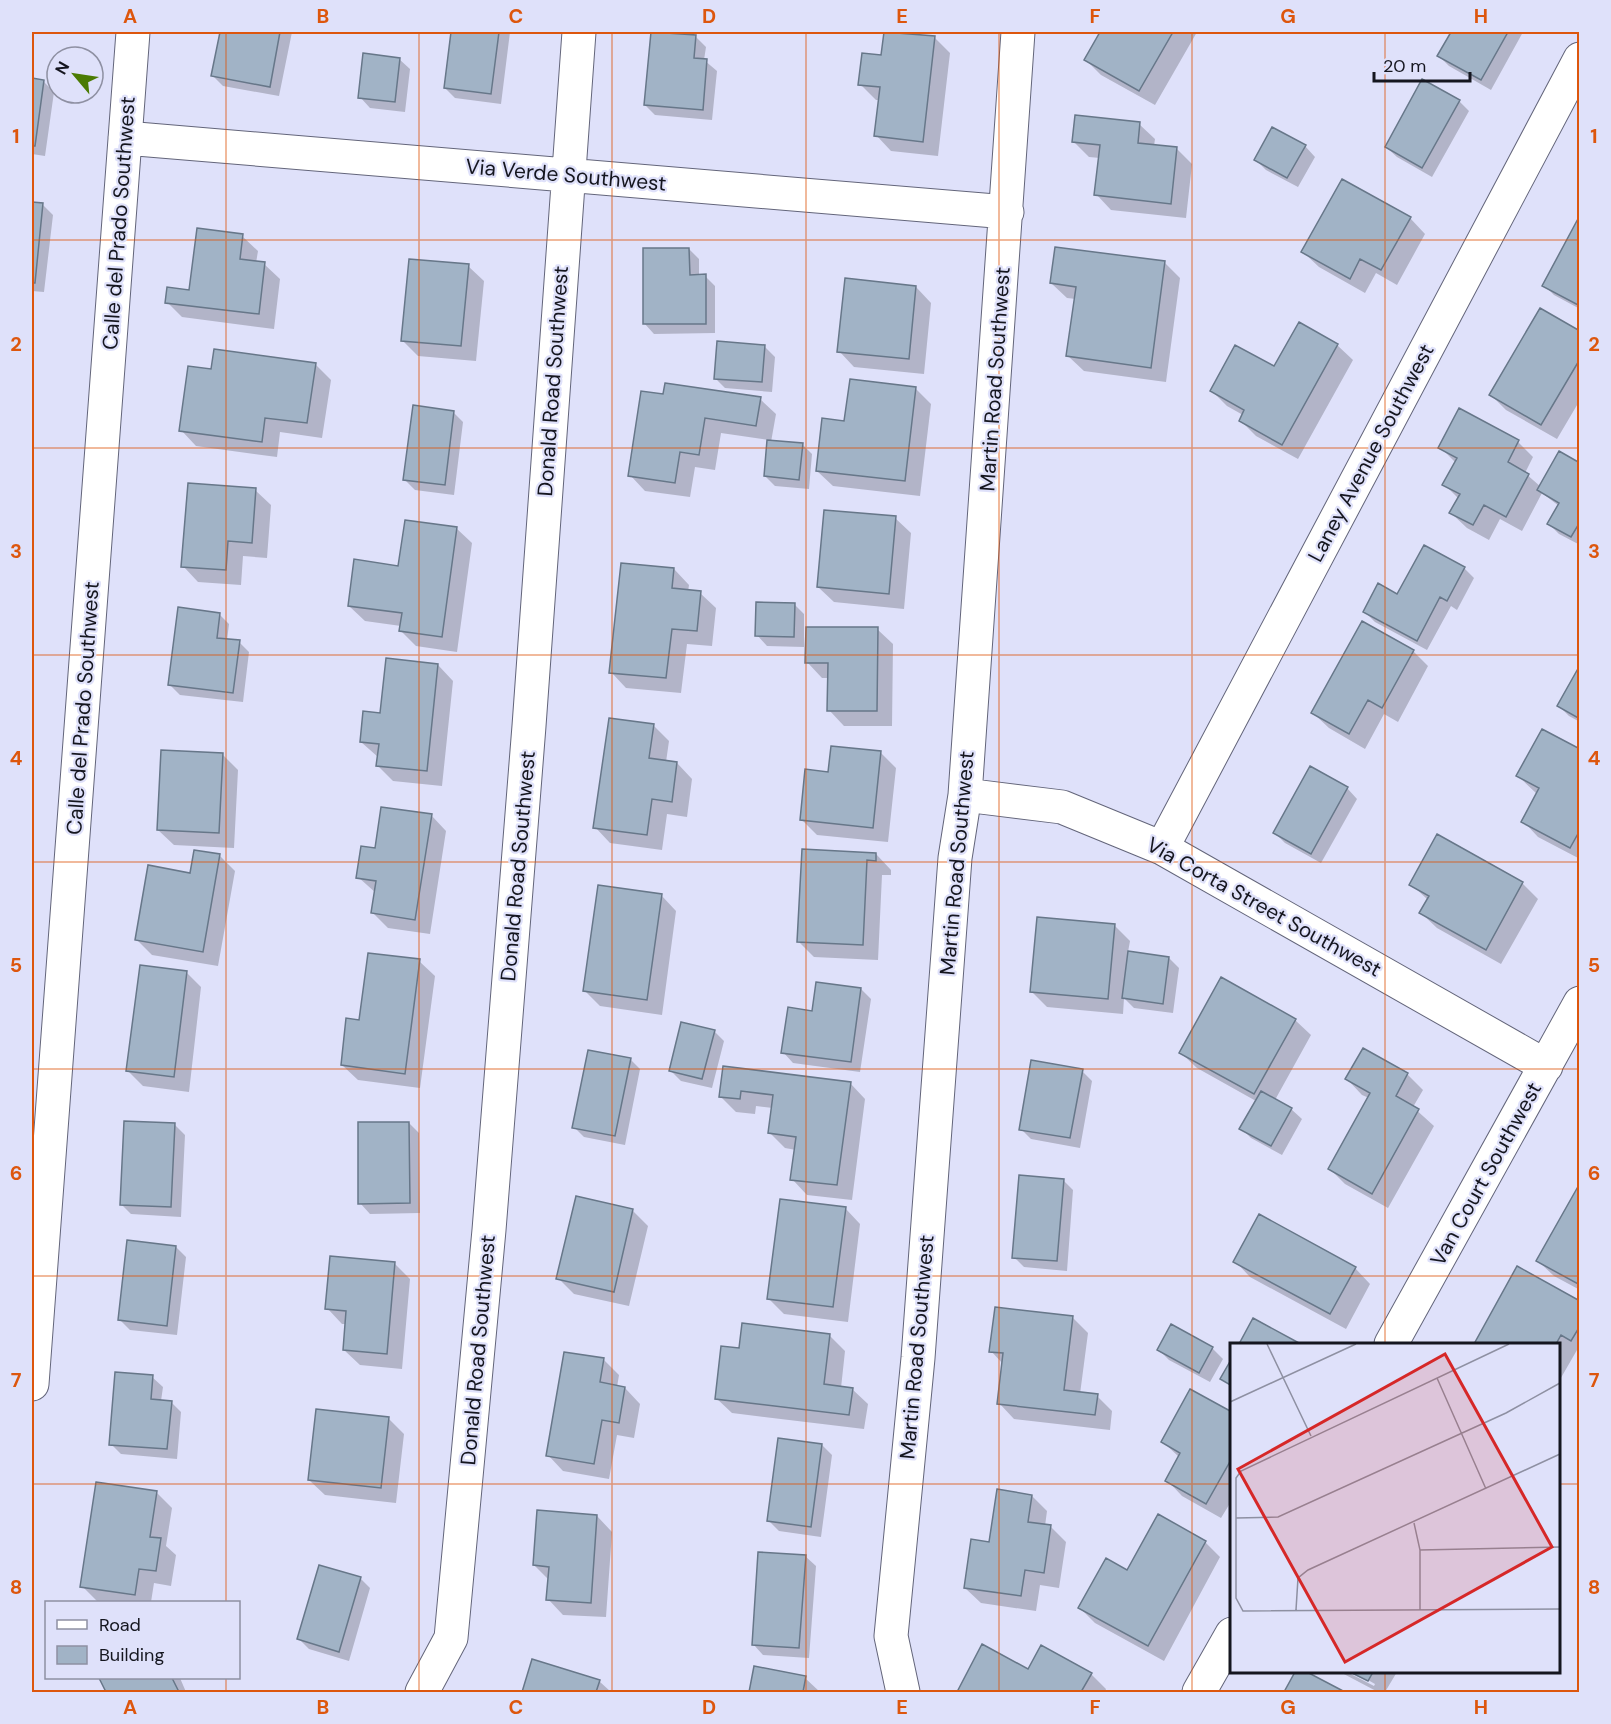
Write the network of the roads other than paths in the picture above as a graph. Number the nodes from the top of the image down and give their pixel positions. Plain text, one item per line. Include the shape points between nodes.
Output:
1 (133, 32) edge
2 (579, 32) edge
3 (1018, 32) edge
4 (1580, 58) edge
5 (125, 138) junction
6 (568, 175) junction
7 (1007, 212) junction
8 (965, 795) junction
9 (1162, 848) junction
10 (1580, 1003) edge
11 (1546, 1066) junction
12 (41, 1147) edge
13 (1392, 1343) edge
14 (32, 1384) edge
15 (1230, 1638) edge
16 (422, 1692) edge
17 (903, 1692) edge
18 (1199, 1692) edge

1 - 5 street, Calle del Prado Southwest
2 - 6 street, Donald Road Southwest
3 - 7 street, Martin Road Southwest
4 - 9 street, Laney Avenue Southwest
5 - 6 street, Via Verde Southwest
5 - 12 street, Calle del Prado Southwest
6 - 7 street, Via Verde Southwest
6 - 16 street, Donald Road Southwest via 489,1230 451,1638
7 - 8 street, Martin Road Southwest
8 - 9 street, Via Corta Street Southwest via 1062,807
8 - 17 street, Martin Road Southwest via 955,858 918,1358 891,1636
9 - 11 street, Via Corta Street Southwest
10 - 11 street, Van Court Southwest
11 - 13 street, Van Court Southwest
12 - 14 street, Calle del Prado Southwest
15 - 18 street

